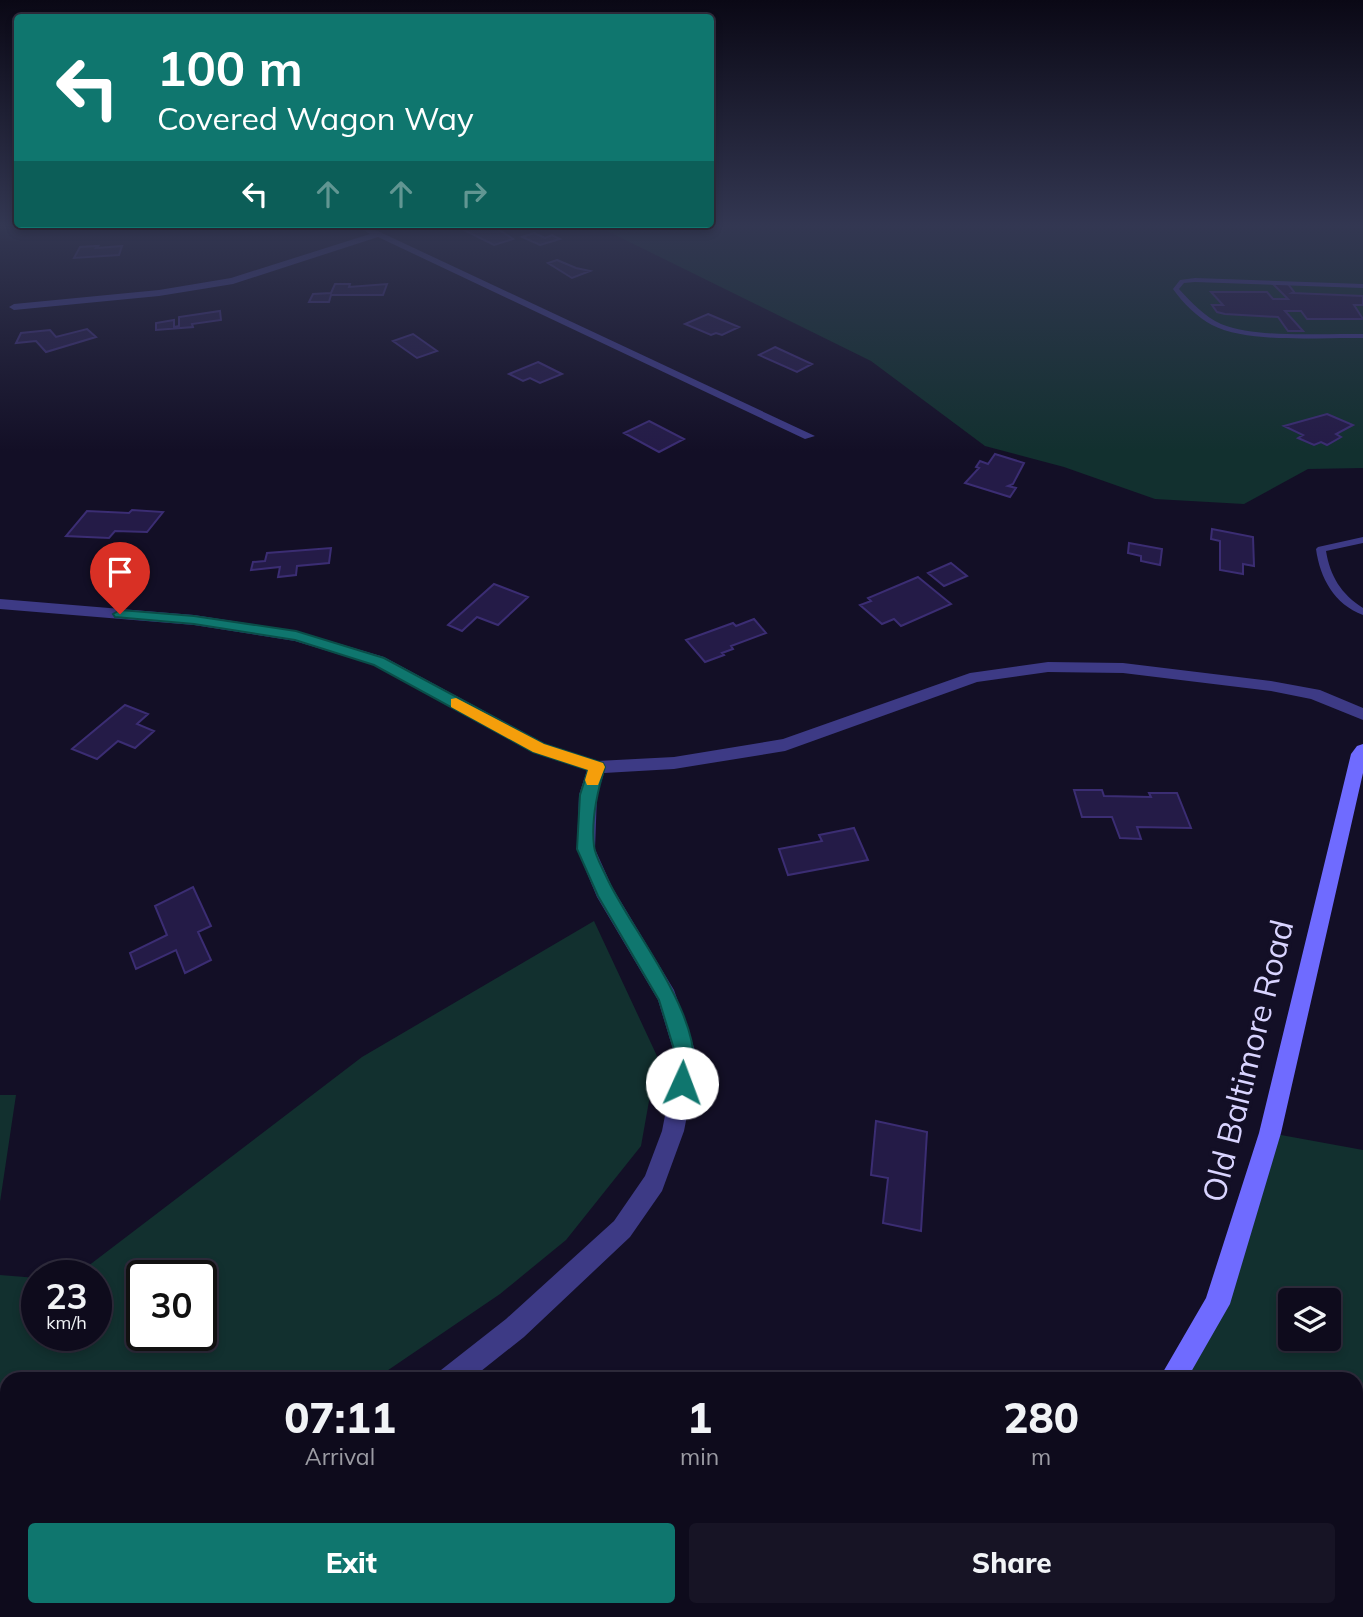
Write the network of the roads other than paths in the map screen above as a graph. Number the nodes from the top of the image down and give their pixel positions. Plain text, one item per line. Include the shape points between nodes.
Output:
1 (82, 300) edge
2 (520, 300) edge
3 (1189, 300) edge
4 (14, 307) dead end
5 (1286, 327) dead end
6 (1301, 328) dead end
7 (1264, 331) junction
8 (1326, 334) junction
9 (1363, 336) edge
10 (809, 436) dead end
11 (1363, 540) edge
12 (0, 604) edge
13 (1363, 612) edge
14 (1363, 714) edge
15 (1363, 750) edge
16 (597, 767) junction
17 (459, 1372) edge
18 (1176, 1372) edge

1 - 4 street
2 - 10 street
3 - 7 lane via 1218,325
5 - 7 lane
6 - 8 lane
7 - 8 lane
8 - 9 lane
11 - 13 lane via 1321,549 1342,601
12 - 16 street via 194,620 296,636 379,661 538,748
14 - 16 street via 1314,694 1271,686 1123,668 1048,667 975,677 785,745 674,764
15 - 18 street, Old Baltimore Road via 1270,1133 1217,1304
16 - 17 street via 588,795 586,849 604,891 667,997 687,1059 673,1131 654,1182 622,1229 515,1328

